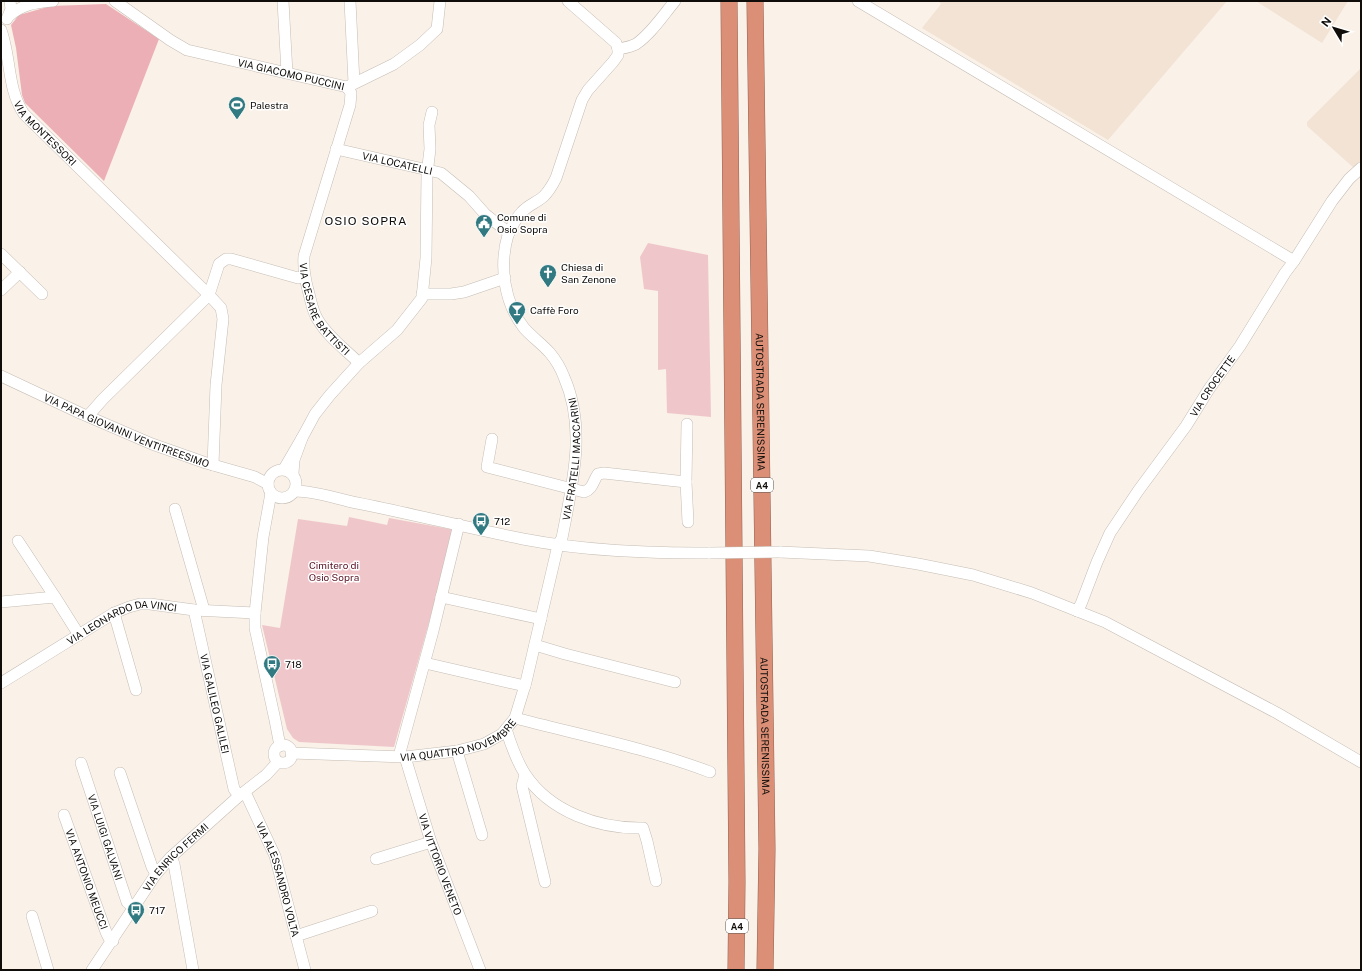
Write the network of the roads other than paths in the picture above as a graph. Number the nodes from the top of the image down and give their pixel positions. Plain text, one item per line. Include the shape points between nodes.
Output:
1 (10, 1) edge
2 (52, 1) edge
3 (115, 1) edge
4 (283, 1) edge
5 (350, 1) edge
6 (440, 1) edge
7 (568, 1) edge
8 (675, 1) edge
9 (729, 1) edge
10 (755, 1) edge
11 (858, 1) edge
12 (25, 2) edge
13 (9, 16) junction
14 (1, 25) edge
15 (1, 30) edge
16 (618, 49) junction
17 (287, 73) junction
18 (351, 85) junction
19 (432, 112) dead end
20 (336, 149) junction
21 (1361, 168) edge
22 (428, 170) junction
23 (509, 233) junction
24 (1, 254) edge
25 (1294, 261) junction
26 (20, 272) junction
27 (304, 276) junction
28 (505, 278) junction
29 (1, 290) edge
30 (42, 294) dead end
31 (422, 294) junction
32 (209, 295) junction
33 (358, 363) junction
34 (1, 376) edge
35 (88, 416) junction
36 (686, 424) dead end
37 (492, 439) dead end
38 (213, 465) junction
39 (292, 479) junction
40 (686, 482) junction
41 (272, 488) junction
42 (572, 488) junction
43 (174, 509) dead end
44 (688, 522) dead end
45 (459, 524) junction
46 (18, 541) dead end
47 (558, 545) junction
48 (55, 597) junction
49 (441, 597) junction
50 (1, 602) edge
51 (199, 610) junction
52 (1076, 611) junction
53 (114, 613) junction
54 (255, 613) junction
55 (541, 619) junction
56 (79, 636) junction
57 (535, 645) junction
58 (425, 663) junction
59 (675, 682) dead end
60 (1, 683) edge
61 (525, 686) junction
62 (136, 690) dead end
63 (515, 718) junction
64 (506, 729) junction
65 (280, 746) junction
66 (457, 751) junction
67 (291, 753) junction
68 (402, 756) junction
69 (278, 762) junction
70 (1361, 762) edge
71 (81, 763) dead end
72 (710, 772) dead end
73 (120, 773) dead end
74 (525, 775) junction
75 (242, 794) junction
76 (64, 815) dead end
77 (482, 836) dead end
78 (431, 842) junction
79 (171, 857) junction
80 (376, 859) dead end
81 (156, 874) junction
82 (656, 881) dead end
83 (545, 882) dead end
84 (134, 908) junction
85 (372, 911) dead end
86 (32, 916) dead end
87 (296, 936) junction
88 (113, 941) junction
89 (95, 969) edge
90 (48, 970) edge
91 (194, 970) edge
92 (305, 970) edge
93 (480, 970) edge
94 (736, 970) edge
95 (765, 970) edge

1 - 13 street
2 - 12 street
3 - 17 street, VIA GIACOMO PUCCINI via 187,50
4 - 17 street
5 - 18 street, VIA CESARE BATTISTI
6 - 18 street, VIA GIACOMO PUCCINI via 437,29 394,64
7 - 16 street via 610,36
8 - 16 street via 637,44
9 - 94 highway, A4
10 - 95 highway, AUTOSTRADA SERENISSIMA / A4 via 767,849
11 - 25 street
12 - 13 street
13 - 14 street
15 - 32 street, VIA MONTESSORI via 14,93 24,114
16 - 23 street, VIA FRATELLI MACCARINI via 618,55 582,100 556,178 545,195 522,212
17 - 18 street, VIA GIACOMO PUCCINI
18 - 20 street, VIA CESARE BATTISTI via 350,105
19 - 22 street via 429,125
20 - 22 street, VIA LOCATELLI
20 - 27 street, VIA CESARE BATTISTI via 304,256
21 - 25 street, VIA CROCETTE via 1332,201
22 - 23 street, VIA LOCATELLI via 442,173
22 - 31 street via 426,258
23 - 28 street, VIA FRATELLI MACCARINI via 504,249
24 - 26 street
25 - 52 street, VIA CROCETTE via 1186,426 1110,533
26 - 29 street
26 - 30 street
27 - 32 street via 298,278 226,259 219,264
27 - 33 street, VIA CESARE BATTISTI via 317,320
28 - 31 street via 464,292
28 - 42 street, VIA FRATELLI MACCARINI via 514,311 524,327 550,353 564,376 572,400 576,429
31 - 33 street via 422,298 397,330
32 - 35 street
32 - 38 street, VIA MONTESSORI via 221,308 223,319 216,390
33 - 39 street via 315,414 294,460
34 - 35 street, VIA PAPA GIOVANNI VENTITREESIMO
35 - 38 street, VIA PAPA GIOVANNI VENTITREESIMO via 152,444
36 - 40 street
37 - 42 street via 487,467
38 - 41 street, VIA PAPA GIOVANNI VENTITREESIMO via 255,477
39 - 41 street, VIA PAPA GIOVANNI VENTITREESIMO via 276,471
39 - 41 street, VIA PAPA GIOVANNI VENTITREESIMO via 290,496 286,498
39 - 45 street via 313,492 338,499
40 - 42 street via 604,473 598,474 589,490 584,492
40 - 44 street
41 - 54 street
42 - 47 street, VIA FRATELLI MACCARINI via 562,538
43 - 51 street, VIA GALILEO GALILEI
45 - 47 street
45 - 49 street
46 - 48 street
47 - 52 street, bridge via 660,553 780,552 869,556 975,576 1032,593
47 - 55 street, VIA QUATTRO NOVEMBRE
48 - 50 street
48 - 56 street
49 - 55 street
49 - 58 street
51 - 53 street, VIA LEONARDO DA VINCI via 140,604
51 - 54 street, VIA LEONARDO DA VINCI
51 - 75 street, VIA GALILEO GALILEI via 234,789
52 - 70 street via 1105,622 1277,713
53 - 56 street, VIA LEONARDO DA VINCI
53 - 62 street
54 - 65 street via 255,628
55 - 57 street, VIA QUATTRO NOVEMBRE
56 - 60 street, VIA LEONARDO DA VINCI
57 - 59 street
57 - 61 street, VIA QUATTRO NOVEMBRE
58 - 61 street
58 - 68 street
61 - 63 street, VIA QUATTRO NOVEMBRE
63 - 64 street, VIA QUATTRO NOVEMBRE
63 - 72 street via 680,760
64 - 66 street, VIA QUATTRO NOVEMBRE via 484,744
64 - 74 street via 514,754
65 - 67 street via 288,747
65 - 69 street via 276,748 274,755
66 - 68 street, VIA QUATTRO NOVEMBRE
66 - 77 street
67 - 68 street, VIA QUATTRO NOVEMBRE
67 - 69 street via 291,758 286,762
68 - 78 street, VIA VITTORIO VENETO
69 - 75 street, VIA ENRICO FERMI
71 - 84 street, VIA LUIGI GALVANI via 127,902
73 - 81 street
74 - 82 street via 542,794 562,810 608,825 643,828
74 - 83 street via 522,786
75 - 79 street, VIA ENRICO FERMI
75 - 87 street, VIA ALESSANDRO VOLTA via 275,856
76 - 88 street, VIA ANTONIO MEUCCI via 106,932
78 - 80 street
78 - 93 street, VIA VITTORIO VENETO
79 - 81 street, VIA ENRICO FERMI
79 - 91 street
81 - 84 street, VIA ENRICO FERMI
84 - 88 street, VIA ENRICO FERMI
85 - 87 street
86 - 90 street
87 - 92 street, VIA ALESSANDRO VOLTA
88 - 89 street, VIA ENRICO FERMI

